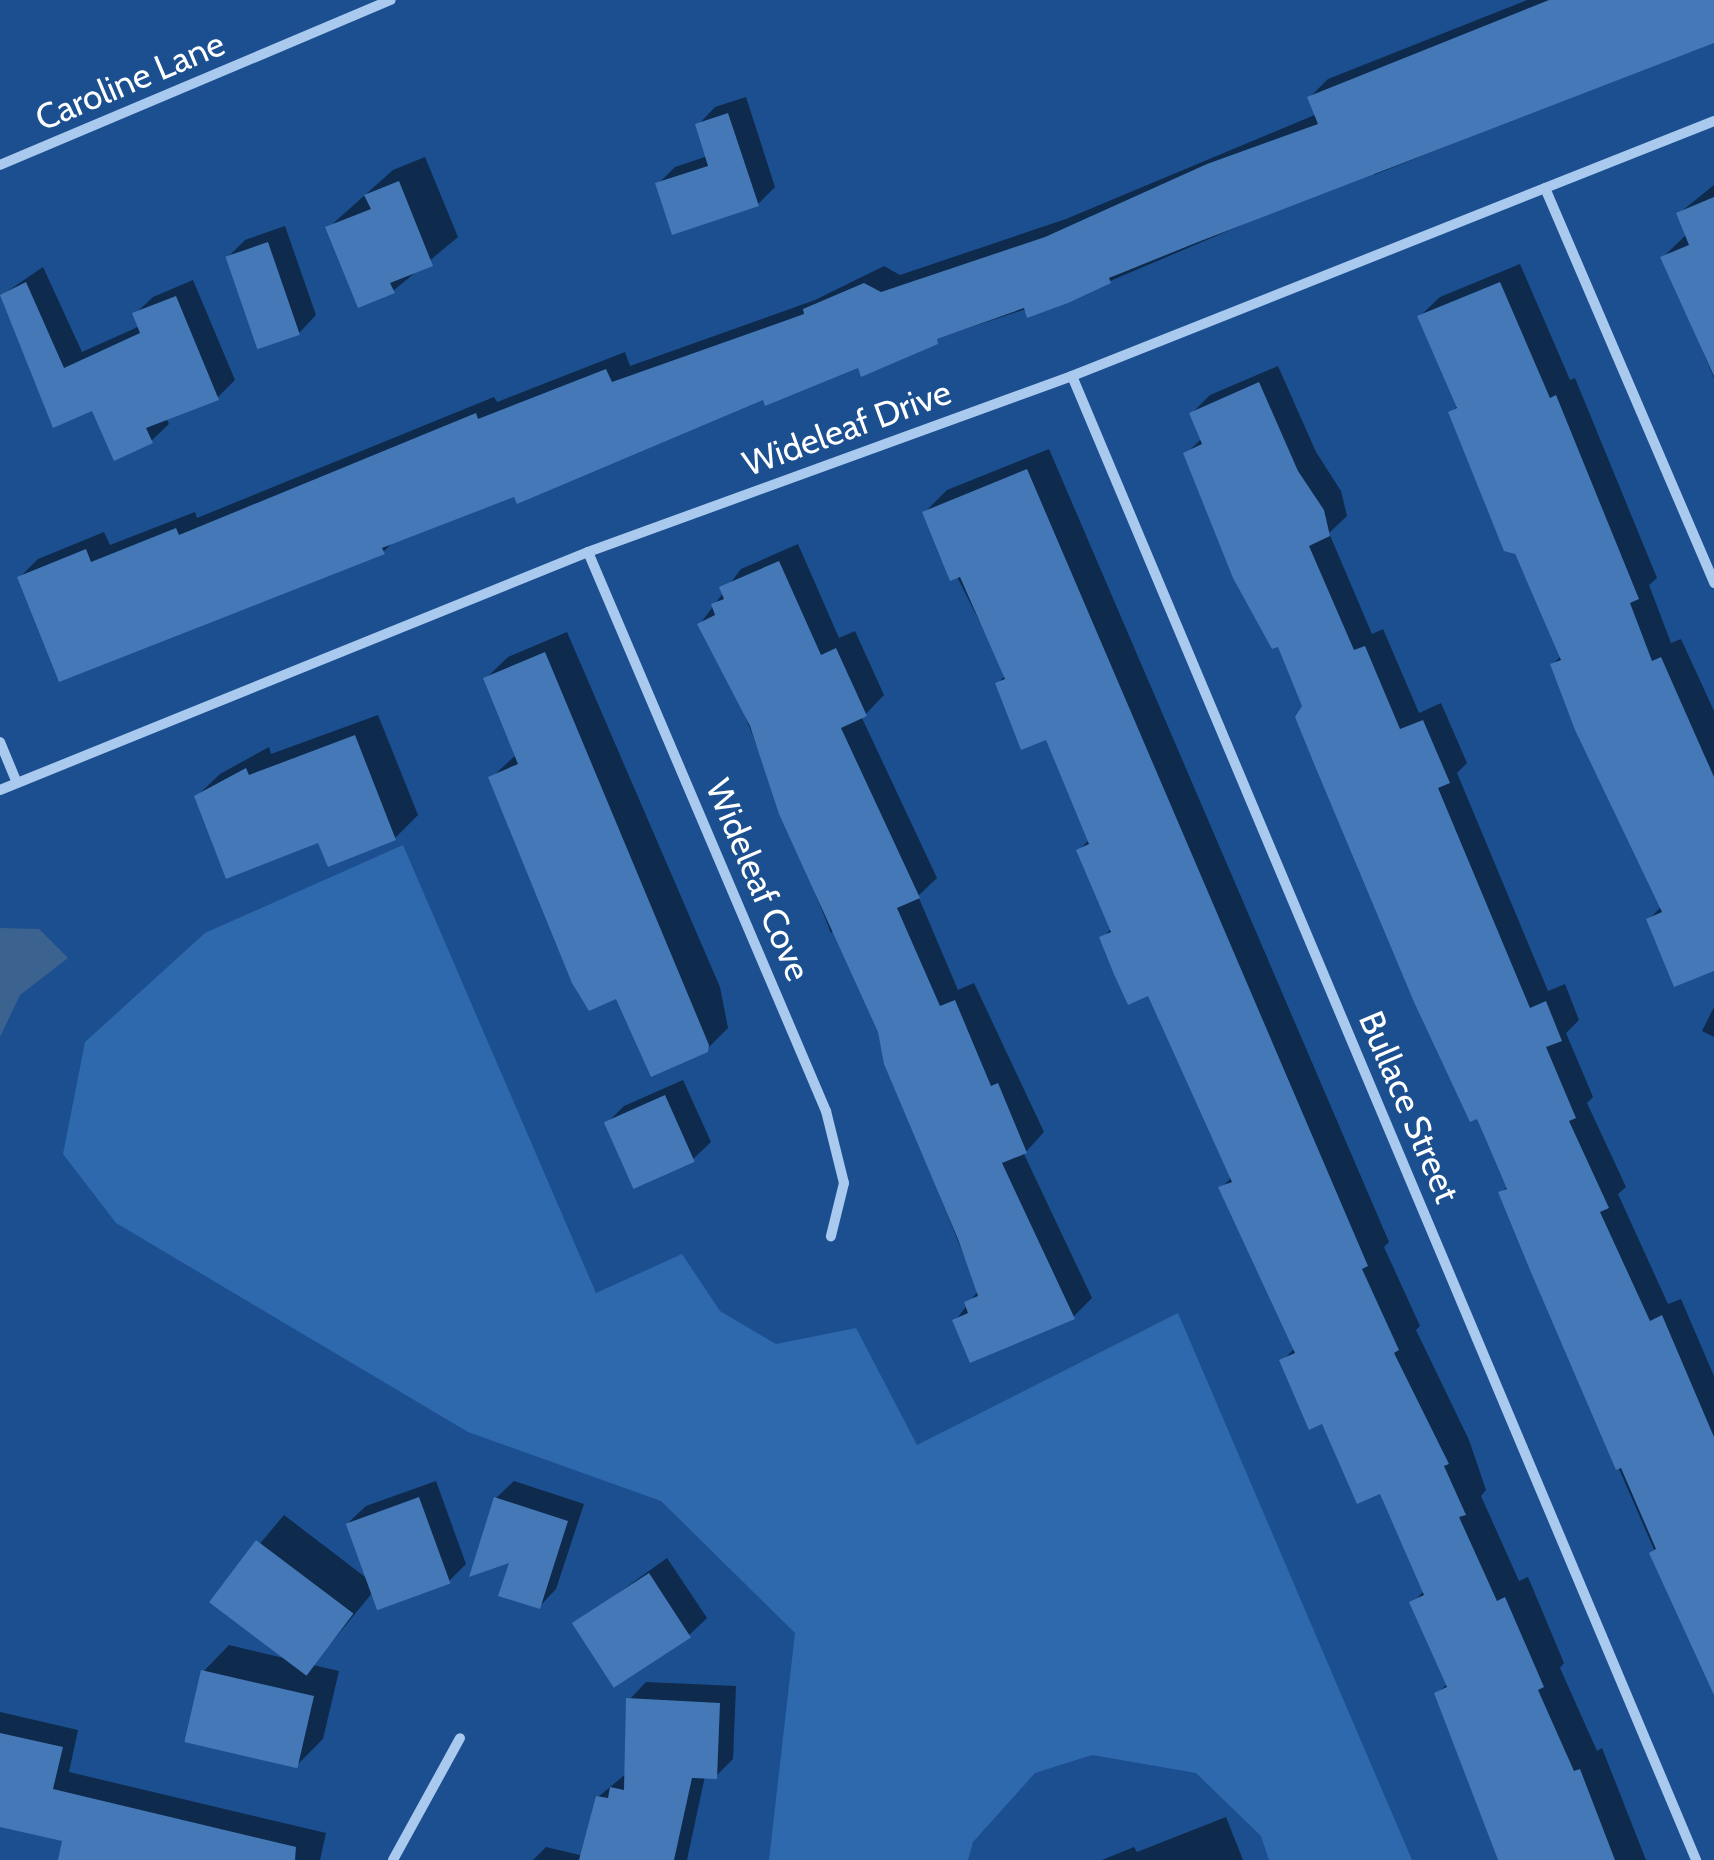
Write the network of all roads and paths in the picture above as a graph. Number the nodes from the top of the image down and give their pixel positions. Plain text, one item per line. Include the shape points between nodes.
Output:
1 (391, 0) edge
2 (1714, 121) edge
3 (0, 166) edge
4 (1545, 188) junction
5 (1072, 376) junction
6 (588, 552) junction
7 (1714, 583) edge
8 (0, 742) edge
9 (17, 783) junction
10 (0, 790) edge
11 (830, 1236) dead end
12 (460, 1738) dead end
13 (393, 1860) edge
14 (1696, 1860) edge

1 - 3 street, Caroline Lane
2 - 4 street, Wideleaf Drive
4 - 5 street, Wideleaf Drive
4 - 7 street
5 - 6 street, Wideleaf Drive
5 - 14 street, Bullace Street
6 - 9 street, Wideleaf Drive
6 - 11 street, Wideleaf Cove via 826,1112 844,1182
8 - 9 street
9 - 10 street, Wideleaf Drive
12 - 13 street

